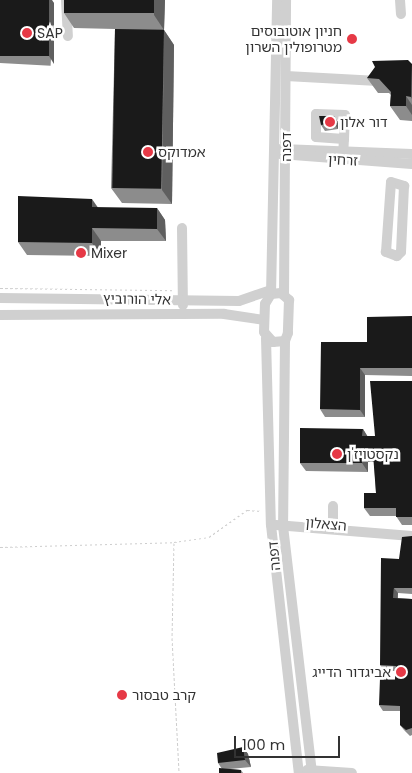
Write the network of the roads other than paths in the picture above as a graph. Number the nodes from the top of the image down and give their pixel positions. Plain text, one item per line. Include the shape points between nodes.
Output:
1 (66, 0) edge
2 (277, 0) edge
3 (286, 0) edge
4 (400, 0) edge
5 (401, 14) dead end
6 (68, 36) dead end
7 (286, 76) junction
8 (378, 81) edge
9 (344, 139) dead end
10 (274, 151) junction
11 (286, 152) junction
12 (412, 154) edge
13 (343, 156) junction
14 (396, 163) junction
15 (412, 164) edge
16 (396, 182) junction
17 (182, 228) dead end
18 (271, 292) junction
19 (284, 294) junction
20 (183, 295) junction
21 (0, 298) edge
22 (183, 313) junction
23 (0, 315) edge
24 (264, 320) junction
25 (266, 338) junction
26 (285, 341) junction
27 (334, 506) dead end
28 (271, 522) junction
29 (283, 523) junction
30 (333, 525) junction
31 (378, 534) junction
32 (412, 536) edge
33 (308, 741) junction
34 (337, 770) junction
35 (312, 771) edge
36 (300, 773) edge
37 (352, 773) edge

1 - 6 street
2 - 10 street, דפנה
3 - 7 street, דפנה
4 - 5 street
7 - 8 street
7 - 11 street, דפנה
9 - 13 street
10 - 11 street, זרחין
10 - 18 street, דפנה
11 - 13 street, זרחין
11 - 19 street, דפנה
12 - 13 street, זרחין
13 - 14 street, זרחין
14 - 15 street, זרחין
14 - 16 street
16 - 16 street via 387,186 386,252 397,256 402,252 404,186
17 - 20 street
18 - 19 street, אלי הורוביץ
18 - 20 street, אלי הורוביץ via 240,301
18 - 24 street, דפנה via 264,304
19 - 26 street, דפנה via 289,300
20 - 21 street, אלי הורוביץ
20 - 22 street
22 - 23 street, אלי הורוביץ
22 - 24 street, אלי הורוביץ via 241,315
24 - 25 street, דפנה
25 - 26 street
25 - 28 street, דפנה
26 - 29 street, דפנה
27 - 30 street
28 - 29 street, הצאלון
28 - 36 street, דפנה
29 - 30 street, הצאלון
29 - 31 street, הצאלון
29 - 33 street, דפנה
30 - 31 street, הצאלון via 374,528
31 - 32 street, הצאלון
33 - 34 street via 319,760
33 - 35 street, דפנה
34 - 35 street
34 - 37 street
35 - 36 street

